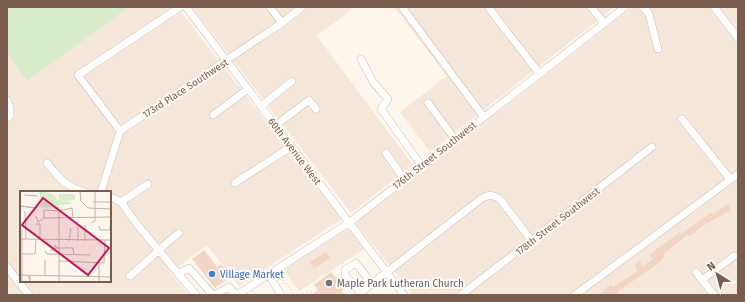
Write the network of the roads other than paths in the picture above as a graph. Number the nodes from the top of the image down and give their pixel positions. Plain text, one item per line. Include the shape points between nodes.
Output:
1 (180, 7) edge
2 (186, 7) edge
3 (270, 7) edge
4 (302, 7) edge
5 (402, 7) edge
6 (488, 7) edge
7 (591, 7) edge
8 (625, 7) edge
9 (643, 7) edge
10 (714, 7) edge
11 (282, 23) junction
12 (604, 23) junction
13 (738, 38) edge
14 (658, 49) dead end
15 (361, 59) dead end
16 (226, 60) junction
17 (538, 73) junction
18 (292, 81) dead end
19 (248, 89) junction
20 (7, 100) edge
21 (428, 103) dead end
22 (261, 106) junction
23 (316, 109) dead end
24 (213, 115) dead end
25 (483, 116) junction
26 (7, 118) edge
27 (682, 119) dead end
28 (276, 125) junction
29 (120, 131) junction
30 (455, 139) junction
31 (292, 146) junction
32 (652, 147) dead end
33 (386, 153) dead end
34 (47, 163) dead end
35 (421, 165) junction
36 (738, 174) edge
37 (404, 179) junction
38 (730, 179) junction
39 (235, 183) dead end
40 (148, 184) dead end
41 (82, 191) edge
42 (101, 191) edge
43 (111, 197) edge
44 (121, 202) junction
45 (350, 222) junction
46 (179, 233) dead end
47 (532, 241) junction
48 (157, 250) junction
49 (734, 256) dead end
50 (7, 267) edge
51 (696, 272) dead end
52 (387, 273) junction
53 (178, 274) junction
54 (269, 275) junction
55 (130, 276) dead end
56 (702, 280) junction
57 (372, 284) junction
58 (361, 294) edge
59 (29, 295) edge
60 (196, 295) edge
61 (214, 295) edge
62 (237, 295) edge
63 (281, 295) edge
64 (404, 295) edge
65 (462, 295) edge
66 (575, 295) edge
67 (714, 295) edge

1 - 29 street via 78,75
2 - 16 street, 60th Avenue West
3 - 11 street
4 - 11 street, 173rd Place Southwest
5 - 25 street
6 - 17 street
7 - 12 street
8 - 12 street, 176th Street Southwest
9 - 14 street via 649,14
10 - 13 street
11 - 16 street, 173rd Place Southwest
12 - 17 street, 176th Street Southwest
15 - 35 street via 373,82 388,99 381,109
16 - 19 street, 60th Avenue West
16 - 29 street, 173rd Place Southwest
17 - 25 street, 176th Street Southwest
18 - 22 street
19 - 22 street, 60th Avenue West
19 - 24 street
20 - 26 street via 10,116
21 - 30 street
22 - 28 street, 60th Avenue West
23 - 28 street via 309,100
25 - 30 street, 176th Street Southwest
27 - 38 street
28 - 31 street, 60th Avenue West
29 - 42 street
30 - 35 street, 176th Street Southwest
31 - 39 street
31 - 45 street, 60th Avenue West
32 - 47 street, 178th Street Southwest
33 - 37 street
34 - 41 street via 65,183
35 - 37 street, 176th Street Southwest
36 - 38 street
37 - 45 street, 176th Street Southwest
38 - 66 street
40 - 44 street
43 - 44 street
44 - 48 street
45 - 52 street, 60th Avenue West
45 - 54 street, 176th Street Southwest
46 - 48 street
47 - 52 street via 500,198 493,195 482,198
47 - 65 street, 178th Street Southwest
48 - 53 street
48 - 55 street
49 - 56 street
50 - 59 street
51 - 56 street
52 - 57 street
52 - 64 street, 60th Avenue West
53 - 60 street
53 - 61 street via 189,268
54 - 62 street, 176th Street Southwest
54 - 63 street
56 - 67 street
57 - 58 street
57 - 58 street via 356,263 345,270 345,275
61 - 62 street via 229,287

